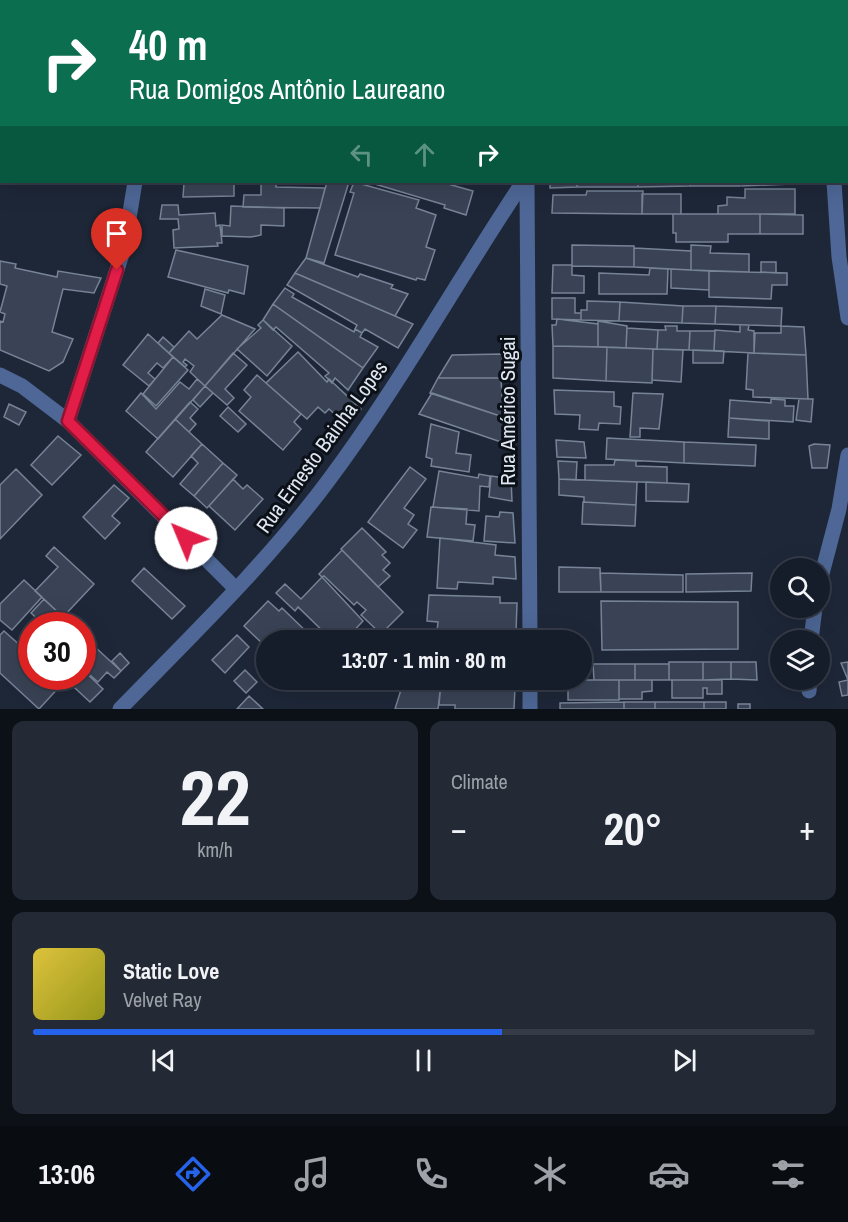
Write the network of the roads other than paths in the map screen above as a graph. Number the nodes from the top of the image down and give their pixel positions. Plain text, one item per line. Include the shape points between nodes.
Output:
1 (135, 183) edge
2 (524, 183) edge
3 (525, 183) edge
4 (834, 183) edge
5 (848, 318) edge
6 (0, 375) edge
7 (68, 421) junction
8 (848, 455) edge
9 (826, 558) edge
10 (237, 589) junction
11 (530, 630) edge
12 (530, 690) edge
13 (120, 709) edge
14 (530, 709) edge

1 - 7 street via 124,248
2 - 10 street, Rua Ernesto Bainha Lopes via 467,266 378,412 272,552
3 - 11 street, Rua Américo Sugai
4 - 5 street
6 - 7 street via 22,386
7 - 10 street
8 - 9 street via 840,509
10 - 13 street, Rua Ernesto Bainha Lopes
12 - 14 street

